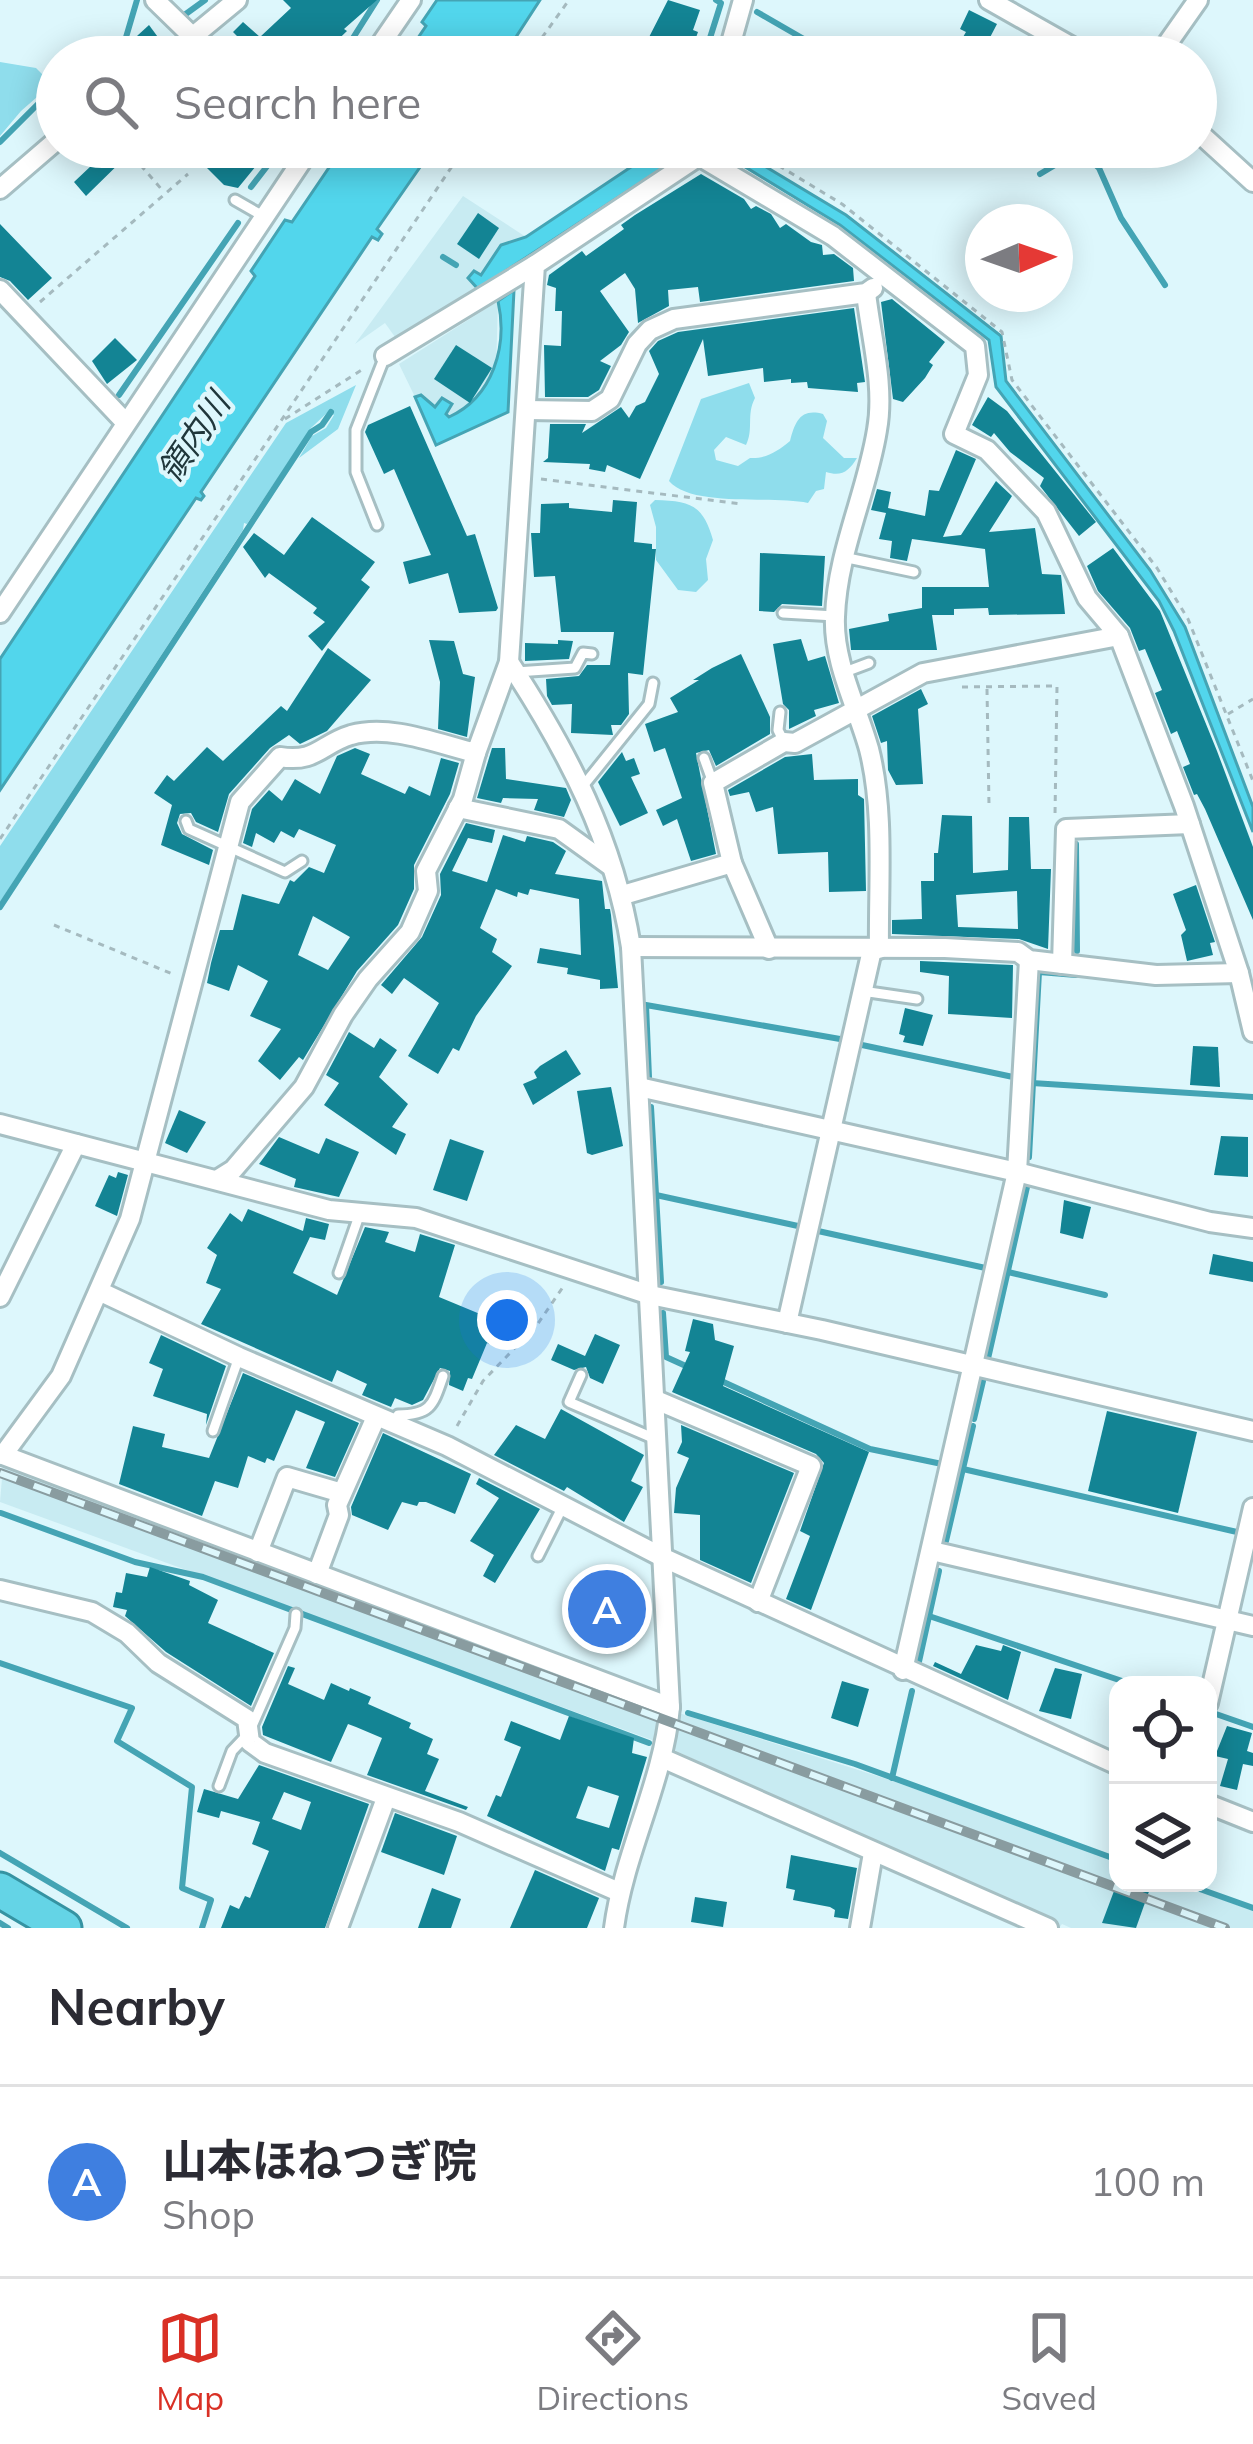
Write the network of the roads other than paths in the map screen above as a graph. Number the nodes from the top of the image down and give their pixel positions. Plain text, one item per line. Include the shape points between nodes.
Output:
1 (155, 0) edge
2 (237, 0) edge
3 (411, 0) edge
4 (742, 0) edge
5 (989, 0) edge
6 (1198, 0) edge
7 (192, 36) edge
8 (194, 36) edge
9 (386, 36) edge
10 (733, 36) edge
11 (1053, 36) edge
12 (1173, 36) edge
13 (1217, 145) edge
14 (36, 158) edge
15 (296, 168) edge
16 (676, 168) edge
17 (727, 168) edge
18 (1249, 169) edge
19 (0, 189) edge
20 (235, 200) dead end
21 (263, 216) junction
22 (535, 265) junction
23 (886, 277) junction
24 (0, 290) edge
25 (866, 293) junction
26 (385, 356) joint
27 (527, 410) junction
28 (124, 422) junction
29 (377, 525) dead end
30 (842, 557) junction
31 (914, 572) dead end
32 (0, 613) edge
33 (783, 613) dead end
34 (835, 616) junction
35 (1119, 636) junction
36 (592, 654) dead end
37 (869, 663) dead end
38 (513, 667) junction
39 (845, 672) junction
40 (653, 683) dead end
41 (854, 711) junction
42 (779, 712) dead end
43 (784, 742) junction
44 (476, 753) junction
45 (704, 758) dead end
46 (713, 783) junction
47 (582, 788) junction
48 (458, 808) junction
49 (186, 821) dead end
50 (1190, 824) junction
51 (227, 848) junction
52 (302, 861) dead end
53 (731, 863) junction
54 (613, 868) junction
55 (623, 895) junction
56 (631, 947) junction
57 (769, 949) junction
58 (875, 950) junction
59 (1029, 960) junction
60 (1062, 964) junction
61 (1238, 973) junction
62 (862, 992) junction
63 (917, 999) dead end
64 (1253, 1032) edge
65 (639, 1088) junction
66 (0, 1124) edge
67 (828, 1130) junction
68 (76, 1144) junction
69 (145, 1162) junction
70 (1017, 1172) junction
71 (217, 1180) junction
72 (360, 1213) junction
73 (1253, 1228) edge
74 (339, 1273) dead end
75 (101, 1292) junction
76 (650, 1294) junction
77 (0, 1297) edge
78 (787, 1323) junction
79 (239, 1358) junction
80 (975, 1367) junction
81 (581, 1375) dead end
82 (443, 1376) dead end
83 (656, 1400) junction
84 (384, 1421) junction
85 (213, 1431) dead end
86 (1253, 1431) edge
87 (658, 1440) junction
88 (2, 1455) edge
89 (342, 1493) junction
90 (563, 1506) junction
91 (1253, 1508) edge
92 (932, 1551) junction
93 (257, 1552) junction
94 (538, 1556) dead end
95 (664, 1558) junction
96 (317, 1574) junction
97 (0, 1590) edge
98 (758, 1602) junction
99 (296, 1613) dead end
100 (1228, 1620) junction
101 (1253, 1625) edge
102 (903, 1670) junction
103 (1215, 1676) edge
104 (670, 1707) junction
105 (249, 1732) junction
106 (662, 1758) junction
107 (1109, 1761) edge
108 (219, 1786) dead end
109 (386, 1798) junction
110 (1217, 1808) edge
111 (1253, 1822) edge
112 (873, 1853) junction
113 (0, 1890) edge
114 (619, 1892) junction
115 (64, 1928) edge
116 (338, 1928) edge
117 (614, 1928) edge
118 (860, 1928) edge
119 (1048, 1928) edge

1 - 7 street
2 - 8 street
3 - 9 street
4 - 10 street
5 - 11 street
6 - 12 street
13 - 18 street
14 - 19 street
15 - 21 street
16 - 22 street
17 - 23 street
20 - 21 lane
21 - 28 street
22 - 26 street
22 - 27 street
23 - 25 street
23 - 35 street via 975,346 978,375 954,434 987,450 1046,512 1088,598
24 - 28 street
25 - 27 street via 674,319 650,329 610,399 592,411
25 - 30 street via 878,425
26 - 29 lane via 356,430 356,472
27 - 38 street
28 - 32 street
30 - 31 lane
30 - 34 street
33 - 34 lane
34 - 39 street
35 - 41 street via 923,673
35 - 50 street
36 - 38 lane via 583,653 574,668
37 - 39 lane
38 - 44 street
38 - 47 street
39 - 41 street
40 - 47 lane via 649,704
41 - 43 street
41 - 58 street via 876,792
42 - 43 lane
43 - 46 street
44 - 48 street
44 - 51 street via 379,732 350,735 302,760 280,757 240,802
45 - 46 lane
46 - 53 street
47 - 54 street
48 - 54 street via 559,830
48 - 71 street via 426,871 428,891 410,932 368,979 304,1087
49 - 51 lane
50 - 60 street via 1066,829
50 - 61 street
51 - 52 lane via 285,872
51 - 69 street
53 - 55 street
53 - 57 street
54 - 55 street
55 - 56 street
56 - 57 street
56 - 65 street
57 - 58 street
58 - 59 street via 1018,952
58 - 62 street
59 - 60 street
59 - 70 street
60 - 61 street via 1156,975
61 - 64 street
62 - 63 lane
62 - 67 street
65 - 67 street
65 - 76 street
66 - 68 street
67 - 70 street
67 - 78 street
68 - 69 street
68 - 77 street
69 - 71 street
69 - 75 street
70 - 73 street
70 - 80 street
71 - 72 street
72 - 74 lane
72 - 76 street via 416,1218
75 - 79 street
75 - 88 street via 62,1376
76 - 78 street
76 - 83 street
78 - 80 street
79 - 84 street
79 - 85 lane
80 - 86 street
80 - 92 street
81 - 87 lane via 569,1402
82 - 84 lane via 427,1409
83 - 87 street
83 - 98 street via 811,1466
84 - 89 street
84 - 90 street
87 - 95 street
88 - 93 street
89 - 93 street via 287,1477
89 - 96 street
90 - 94 lane
90 - 95 street
91 - 100 street
92 - 100 street
92 - 102 street
93 - 96 street
95 - 98 street
95 - 104 street
96 - 104 street
97 - 105 street via 92,1612 247,1719
98 - 102 street
99 - 105 lane
100 - 101 street
100 - 103 street
102 - 107 street
104 - 106 street
105 - 108 lane
105 - 109 street via 265,1753
106 - 112 street
106 - 114 street
109 - 114 street
109 - 116 street
110 - 111 street
112 - 118 street
112 - 119 street
113 - 115 highway
114 - 117 street

